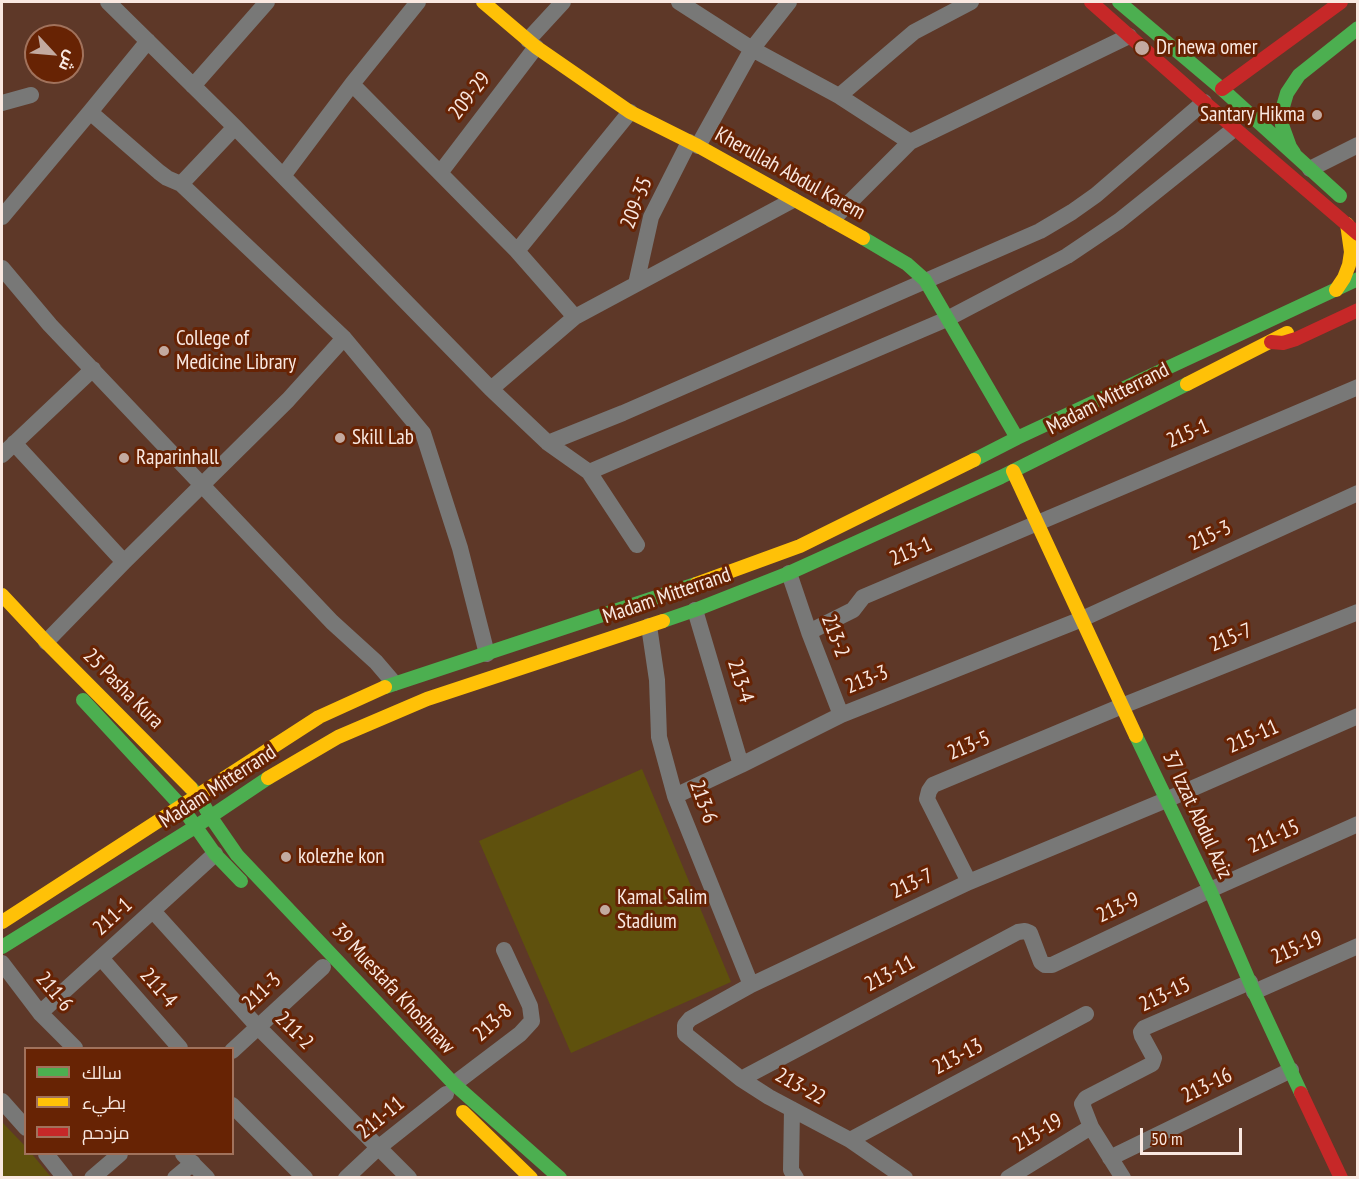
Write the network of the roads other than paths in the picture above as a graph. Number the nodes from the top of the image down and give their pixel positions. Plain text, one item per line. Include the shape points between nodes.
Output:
1 (110, 2) edge
2 (267, 2) edge
3 (418, 2) edge
4 (483, 2) edge
5 (563, 2) edge
6 (679, 2) edge
7 (789, 2) edge
8 (971, 2) edge
9 (1091, 2) edge
10 (1119, 2) edge
11 (1330, 5) edge
12 (1310, 24) junction
13 (1358, 28) edge
14 (1129, 36) junction
15 (148, 40) junction
16 (532, 43) junction
17 (1320, 46) junction
18 (752, 49) junction
19 (352, 84) junction
20 (193, 86) junction
21 (1222, 89) junction
22 (31, 95) dead end
23 (839, 96) junction
24 (1204, 102) junction
25 (2, 103) edge
26 (90, 112) junction
27 (630, 112) junction
28 (235, 127) junction
29 (1234, 129) junction
30 (910, 142) junction
31 (694, 144) junction
32 (1358, 145) edge
33 (1296, 157) junction
34 (1310, 169) junction
35 (440, 173) junction
36 (283, 176) junction
37 (181, 184) junction
38 (793, 200) junction
39 (1350, 204) dead end
40 (2, 217) edge
41 (832, 220) junction
42 (1352, 229) edge
43 (517, 250) junction
44 (2, 268) edge
45 (1358, 279) edge
46 (925, 280) junction
47 (636, 284) junction
48 (1336, 290) junction
49 (1358, 297) edge
50 (1358, 310) edge
51 (575, 317) junction
52 (947, 319) junction
53 (345, 338) junction
54 (1271, 342) junction
55 (93, 369) junction
56 (1358, 387) edge
57 (490, 389) junction
58 (1017, 438) junction
59 (548, 443) junction
60 (8, 449) edge
61 (1013, 471) junction
62 (589, 472) junction
63 (202, 484) junction
64 (1354, 501) edge
65 (1037, 523) junction
66 (636, 545) dead end
67 (124, 562) junction
68 (789, 573) junction
69 (2, 595) edge
70 (695, 610) junction
71 (1358, 612) edge
72 (2, 614) edge
73 (1082, 619) junction
74 (649, 626) junction
75 (809, 632) junction
76 (46, 642) junction
77 (488, 654) junction
78 (53, 668) dead end
79 (394, 683) junction
80 (77, 694) dead end
81 (1122, 706) junction
82 (841, 714) junction
83 (1358, 716) edge
84 (741, 765) junction
85 (198, 795) junction
86 (675, 796) junction
87 (1166, 800) junction
88 (181, 806) junction
89 (210, 816) junction
90 (1358, 824) edge
91 (195, 827) junction
92 (215, 854) junction
93 (969, 882) junction
94 (1210, 890) junction
95 (254, 894) dead end
96 (153, 911) junction
97 (2, 922) edge
98 (1358, 946) edge
99 (2, 947) edge
100 (504, 950) dead end
101 (101, 958) junction
102 (2, 963) edge
103 (1045, 965) joint
104 (323, 967) dead end
105 (751, 985) junction
106 (1252, 987) junction
107 (40, 1013) junction
108 (1086, 1014) dead end
109 (686, 1025) joint
110 (258, 1027) junction
111 (74, 1047) edge
112 (179, 1047) edge
113 (234, 1049) edge
114 (1290, 1070) junction
115 (741, 1078) junction
116 (446, 1088) junction
117 (2, 1101) edge
118 (234, 1107) edge
119 (792, 1109) junction
120 (24, 1126) edge
121 (1091, 1127) junction
122 (850, 1140) junction
123 (378, 1148) junction
124 (47, 1155) edge
125 (119, 1155) edge
126 (188, 1158) edge
127 (1110, 1158) junction
128 (793, 1175) edge
129 (65, 1178) edge
130 (92, 1178) edge
131 (175, 1178) edge
132 (207, 1178) edge
133 (305, 1178) edge
134 (346, 1178) edge
135 (409, 1178) edge
136 (531, 1178) edge
137 (560, 1178) edge
138 (905, 1178) edge
139 (1008, 1178) edge
140 (1123, 1178) edge
141 (1341, 1178) edge

1 - 15 street
2 - 20 street
3 - 19 street
4 - 16 main road, Kherullah Abdul Karem
5 - 16 street, 209-29
6 - 18 street
7 - 18 street, 209-35
8 - 23 street via 914,32
9 - 14 main road
10 - 21 main road
11 - 12 main road
12 - 17 main road via 1309,30
12 - 21 main road
13 - 17 main road
14 - 24 main road
14 - 30 street
15 - 20 street
15 - 26 street
16 - 27 main road, Kherullah Abdul Karem
16 - 35 street, 209-29
17 - 33 main road via 1292,84 1282,110 1282,125
18 - 23 street
18 - 31 street, 209-35
19 - 35 street
19 - 36 street
20 - 28 street
21 - 33 main road
22 - 25 street
23 - 30 street
24 - 29 main road
24 - 46 street via 1072,213 1040,231
26 - 37 street via 159,172
26 - 40 street
27 - 31 main road, Kherullah Abdul Karem
27 - 43 street
28 - 36 street
28 - 37 street
29 - 42 main road
29 - 52 street via 1119,221 1067,256
30 - 41 street
31 - 38 main road, Kherullah Abdul Karem
31 - 47 street, 209-35 via 651,217
32 - 34 street
33 - 34 main road
34 - 39 main road
35 - 43 street
36 - 57 street
37 - 53 street
38 - 41 main road, Kherullah Abdul Karem
38 - 47 street
41 - 46 main road, Kherullah Abdul Karem via 907,264
42 - 48 main road via 1350,259
43 - 51 street
44 - 55 street
45 - 48 main road, Madam Mitterrand
46 - 52 main road, Kherullah Abdul Karem
46 - 59 street
47 - 51 street
48 - 58 main road, Madam Mitterrand
49 - 54 main road, Madam Mitterrand
50 - 54 main road via 1290,342
51 - 57 street
52 - 58 main road, Kherullah Abdul Karem
52 - 62 street
53 - 63 street
53 - 77 street via 423,433 460,548
54 - 61 main road, Madam Mitterrand
55 - 60 street
55 - 63 street
56 - 65 street, 215-1
57 - 59 street
58 - 77 main road, Madam Mitterrand via 800,546
59 - 62 street
60 - 67 street
61 - 65 main road, 37 Izzat Abdul Aziz
61 - 68 main road, Madam Mitterrand
62 - 66 street
63 - 67 street
63 - 79 street
64 - 73 street, 215-3
65 - 73 main road, 37 Izzat Abdul Aziz
65 - 75 street, 213-1 via 863,597 854,610
67 - 76 street
68 - 70 main road, Madam Mitterrand
68 - 75 street, 213-2
69 - 76 main road, 25 Pasha Kura
70 - 74 main road, Madam Mitterrand
70 - 84 street, 213-4
71 - 81 street, 215-7
72 - 78 main road, 25 Pasha Kura
73 - 81 main road, 37 Izzat Abdul Aziz
73 - 82 street, 213-3
74 - 86 street, 213-6 via 660,737
74 - 89 main road, Madam Mitterrand via 427,699 338,737
75 - 82 street, 213-2
76 - 85 main road, 25 Pasha Kura
77 - 79 main road, Madam Mitterrand
79 - 85 main road, Madam Mitterrand via 320,717
80 - 88 main road, 25 Pasha Kura
81 - 87 main road, 37 Izzat Abdul Aziz
81 - 93 street, 213-5 via 933,785 927,799
82 - 84 street, 213-3
83 - 87 street, 215-11
84 - 86 street, 213-3
85 - 88 main road, Madam Mitterrand
85 - 89 main road, 25 Pasha Kura
86 - 105 street, 213-6
87 - 93 street, 213-7
87 - 94 main road, 37 Izzat Abdul Aziz
88 - 91 main road, 25 Pasha Kura
88 - 97 main road, Madam Mitterrand
89 - 91 main road, Madam Mitterrand
89 - 116 main road, 39 Muestafa Khoshnaw via 237,855
90 - 94 street, 211-15
91 - 92 main road
91 - 99 main road, Madam Mitterrand
92 - 95 main road
92 - 96 street, 211-1
93 - 105 street, 213-7
94 - 103 street, 213-9
94 - 106 main road, 37 Izzat Abdul Aziz
96 - 101 street, 211-1
96 - 110 street, 211-2
98 - 106 street, 215-19
100 - 116 street, 213-8 via 530,1006 532,1021
101 - 107 street, 211-1
101 - 112 street, 211-4
102 - 107 street, 211-6
103 - 115 street, 213-11 via 1030,933 1018,932
104 - 110 street, 211-3
105 - 109 street, 213-7 via 690,1019
106 - 114 main road, 37 Izzat Abdul Aziz
106 - 121 street, 213-15 via 1144,1028 1141,1032 1154,1058 1152,1064 1086,1098 1082,1104
107 - 111 street, 211-6
108 - 122 street, 213-13
109 - 115 street, 213-22 via 685,1034
110 - 113 street, 211-3
110 - 123 street, 211-2
114 - 127 street, 213-16
114 - 141 main road, 37 Izzat Abdul Aziz
115 - 119 street, 213-22
116 - 123 street, 211-11
116 - 136 main road, 39 Muestafa Khoshnaw
116 - 137 main road, 39 Muestafa Khoshnaw
117 - 120 street
118 - 133 street
119 - 122 street, 213-22
119 - 128 street
121 - 127 street
121 - 139 street, 213-19
122 - 138 street, 213-22
123 - 134 street, 211-11
123 - 135 street, 211-2
124 - 129 street
125 - 130 street
126 - 131 street
126 - 132 street
127 - 140 street

